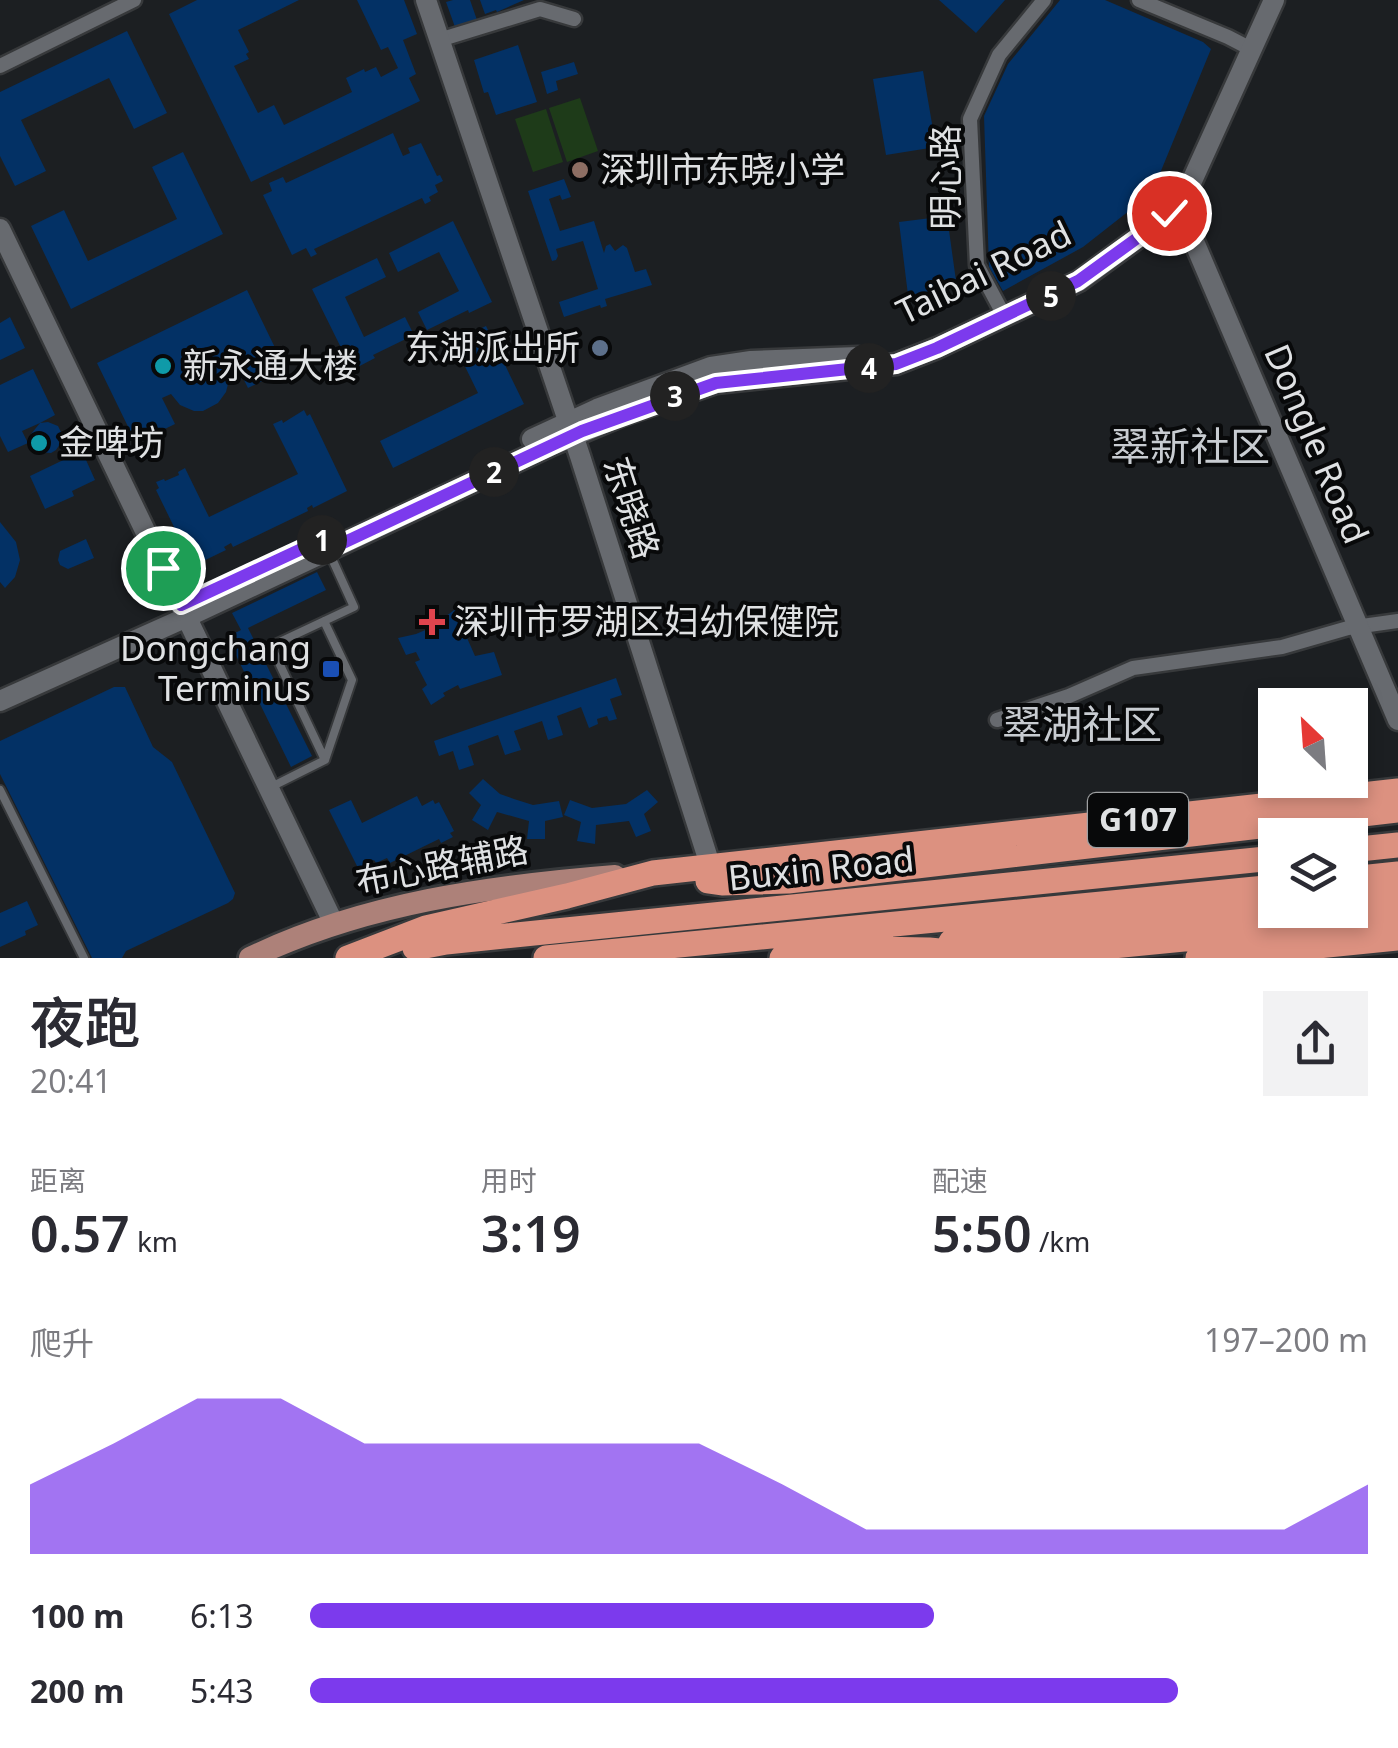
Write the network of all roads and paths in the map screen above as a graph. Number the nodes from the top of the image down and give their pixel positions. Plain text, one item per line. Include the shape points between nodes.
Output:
1 (134, 0) edge
2 (426, 0) edge
3 (1044, 0) edge
4 (1139, 0) edge
5 (1259, 0) edge
6 (1274, 0) edge
7 (574, 19) dead end
8 (438, 40) junction
9 (1247, 46) junction
10 (0, 66) edge
11 (1173, 200) junction
12 (0, 229) edge
13 (1000, 308) junction
14 (571, 428) junction
15 (326, 545) junction
16 (184, 611) junction
17 (324, 621) junction
18 (1398, 621) edge
19 (1360, 626) junction
20 (0, 687) edge
21 (0, 701) edge
22 (997, 720) dead end
23 (1398, 720) edge
24 (325, 760) junction
25 (269, 788) junction
26 (0, 790) edge
27 (1398, 791) edge
28 (1398, 810) edge
29 (1396, 845) edge
30 (1368, 848) edge
31 (1258, 860) edge
32 (711, 868) junction
33 (653, 872) junction
34 (1398, 874) edge
35 (1368, 878) edge
36 (1258, 889) edge
37 (1398, 896) edge
38 (1368, 900) edge
39 (1258, 912) edge
40 (1398, 918) edge
41 (334, 924) junction
42 (1398, 938) edge
43 (872, 948) junction
44 (84, 958) edge
45 (250, 958) edge
46 (348, 958) edge
47 (376, 958) edge
48 (546, 958) edge
49 (782, 958) edge
50 (1198, 958) edge

1 - 10 street
2 - 8 main road, 东晓路
3 - 13 street, 明心路 via 999,55 970,118 976,265
4 - 9 street
5 - 9 main road, Taibai Road
6 - 9 main road, Taibai Road
7 - 8 street via 540,9
8 - 14 main road, 东晓路
9 - 11 main road, Taibai Road via 1199,168 1186,194
11 - 13 main road, Taibai Road via 1081,266
11 - 14 main road, Taibai Road via 1154,226 1078,281 912,358 883,367 716,383
11 - 19 main road, Dongle Road
12 - 16 main road
13 - 14 main road, Taibai Road via 896,350 712,366
14 - 15 main road, Taibai Road
14 - 32 main road, 东晓路
15 - 16 main road, Taibai Road
15 - 17 lane via 354,606
16 - 20 main road, Taibai Road
16 - 21 main road, Taibai Road
16 - 25 main road
17 - 24 lane via 352,680
17 - 24 lane via 271,646
18 - 19 street
19 - 22 street via 1282,647 1133,668
19 - 23 main road, Dongle Road
24 - 25 lane
25 - 41 main road
26 - 44 lane
27 - 32 highway, G107
28 - 33 highway via 788,881 722,883
29 - 30 highway
31 - 47 highway, Buxin Road via 446,942
32 - 33 highway, G107
33 - 41 main road, 布心路辅路 via 406,903
33 - 46 highway, G107 via 426,928
34 - 35 highway
36 - 48 highway, Buxin Road
37 - 38 highway
39 - 43 highway
40 - 43 highway via 1001,958
41 - 45 main road, 布心路辅路
42 - 50 highway
43 - 49 highway

